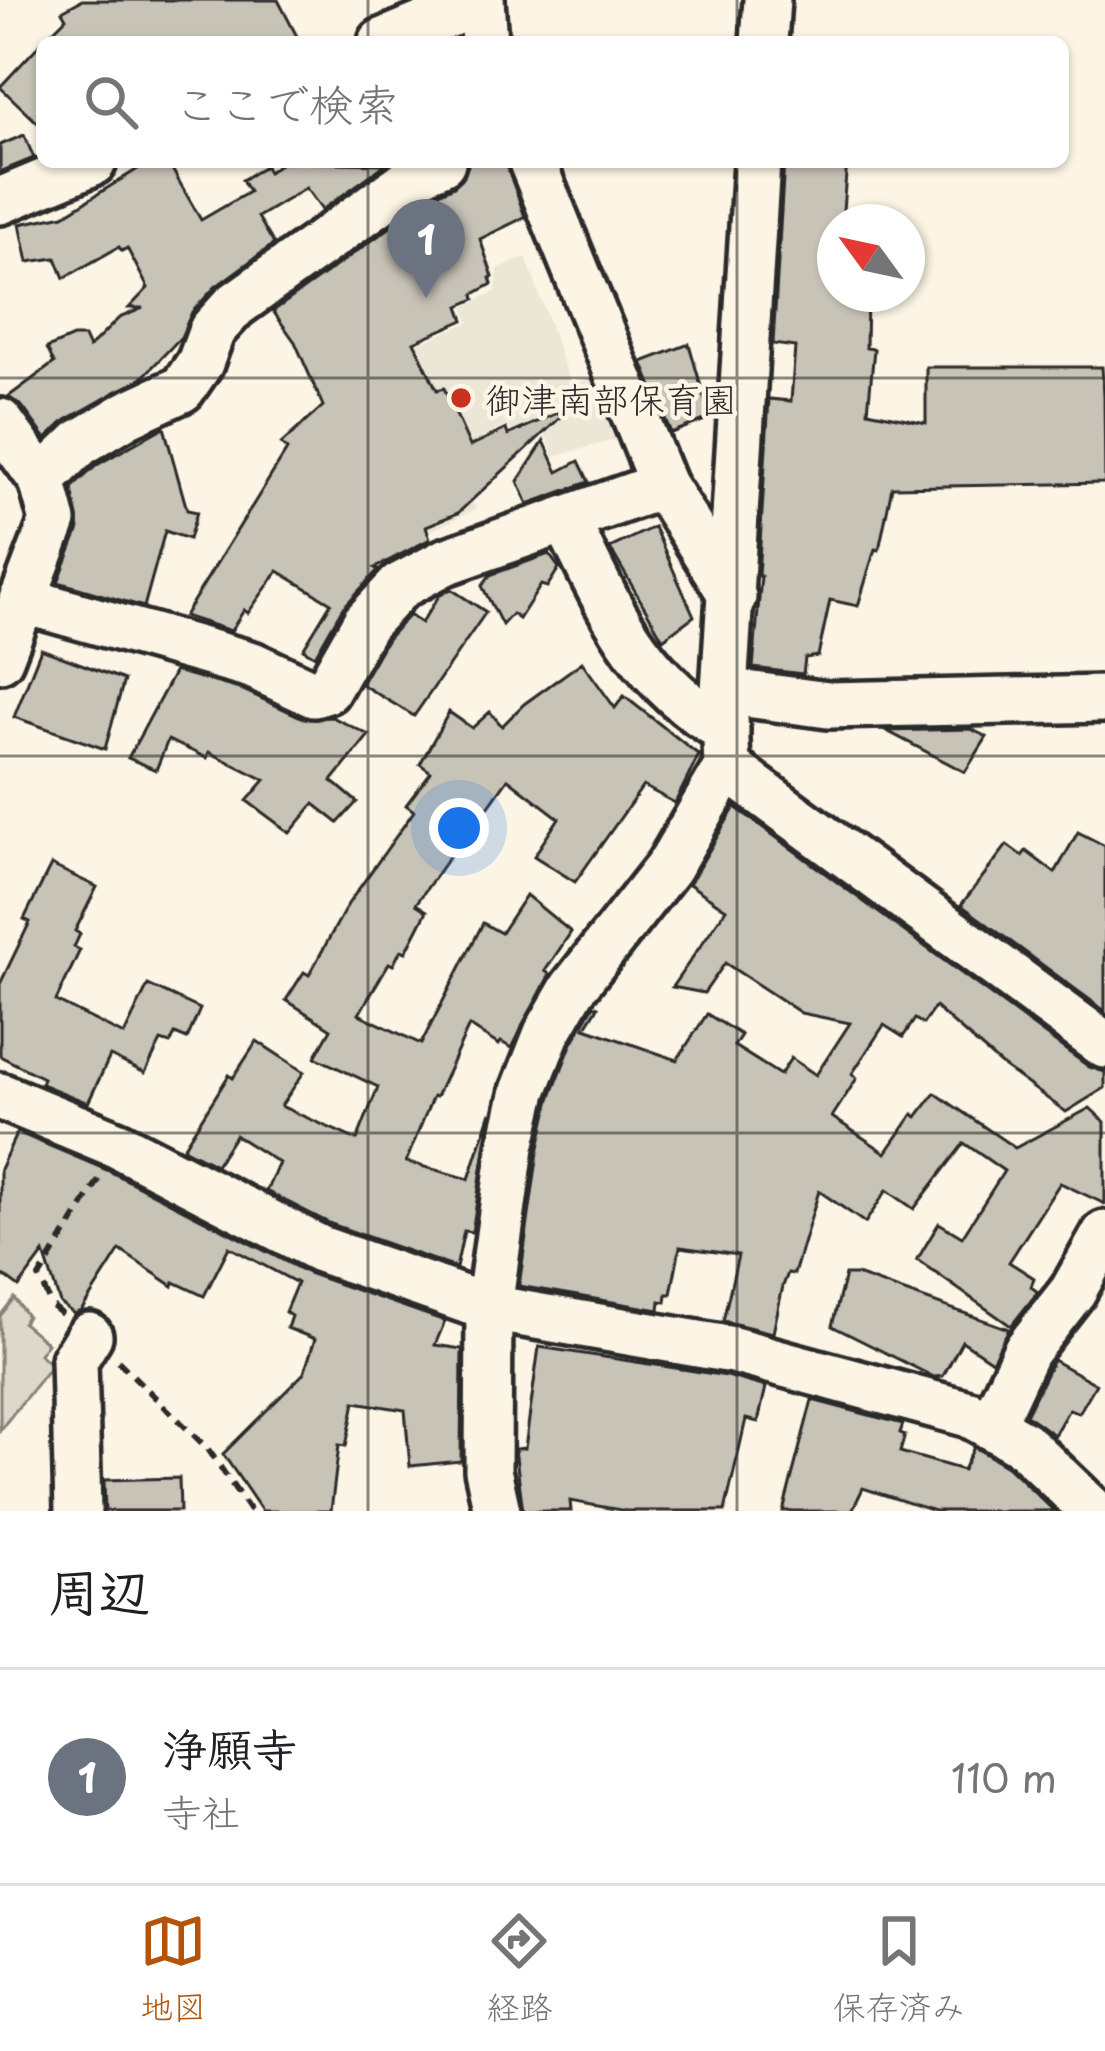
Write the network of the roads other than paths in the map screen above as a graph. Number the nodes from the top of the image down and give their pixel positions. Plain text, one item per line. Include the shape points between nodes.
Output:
1 (481, 0) edge
2 (766, 0) edge
3 (396, 36) edge
4 (484, 36) edge
5 (764, 36) edge
6 (79, 168) edge
7 (428, 168) edge
8 (534, 168) edge
9 (758, 168) edge
10 (0, 201) edge
11 (0, 422) edge
12 (42, 480) junction
13 (663, 485) junction
14 (567, 522) junction
15 (733, 597) junction
16 (22, 600) junction
17 (0, 658) edge
18 (1105, 699) edge
19 (726, 729) junction
20 (1105, 1045) edge
21 (0, 1096) edge
22 (1105, 1234) edge
23 (1089, 1298) edge
24 (489, 1308) junction
25 (88, 1336) road end
26 (992, 1426) junction
27 (78, 1511) edge
28 (497, 1511) edge
29 (1093, 1511) edge

1 - 3 street
1 - 4 street
2 - 5 street
6 - 10 street
7 - 12 street via 235,305 212,330 182,389 80,443
8 - 13 street
9 - 15 street
11 - 12 street
12 - 16 street via 52,520
13 - 14 street
13 - 15 street
14 - 16 street via 445,562 400,586 365,622 327,690 314,694 252,665
14 - 19 street via 624,638 703,717
15 - 19 street
16 - 17 street
18 - 19 street via 828,705
19 - 20 street
19 - 24 street via 669,866 572,988 547,1033 511,1147
21 - 24 street via 118,1145 320,1250
22 - 23 street
23 - 26 street via 1026,1352
24 - 26 street via 733,1350
24 - 28 street via 488,1471
25 - 27 street via 74,1360
26 - 29 street via 1023,1444

